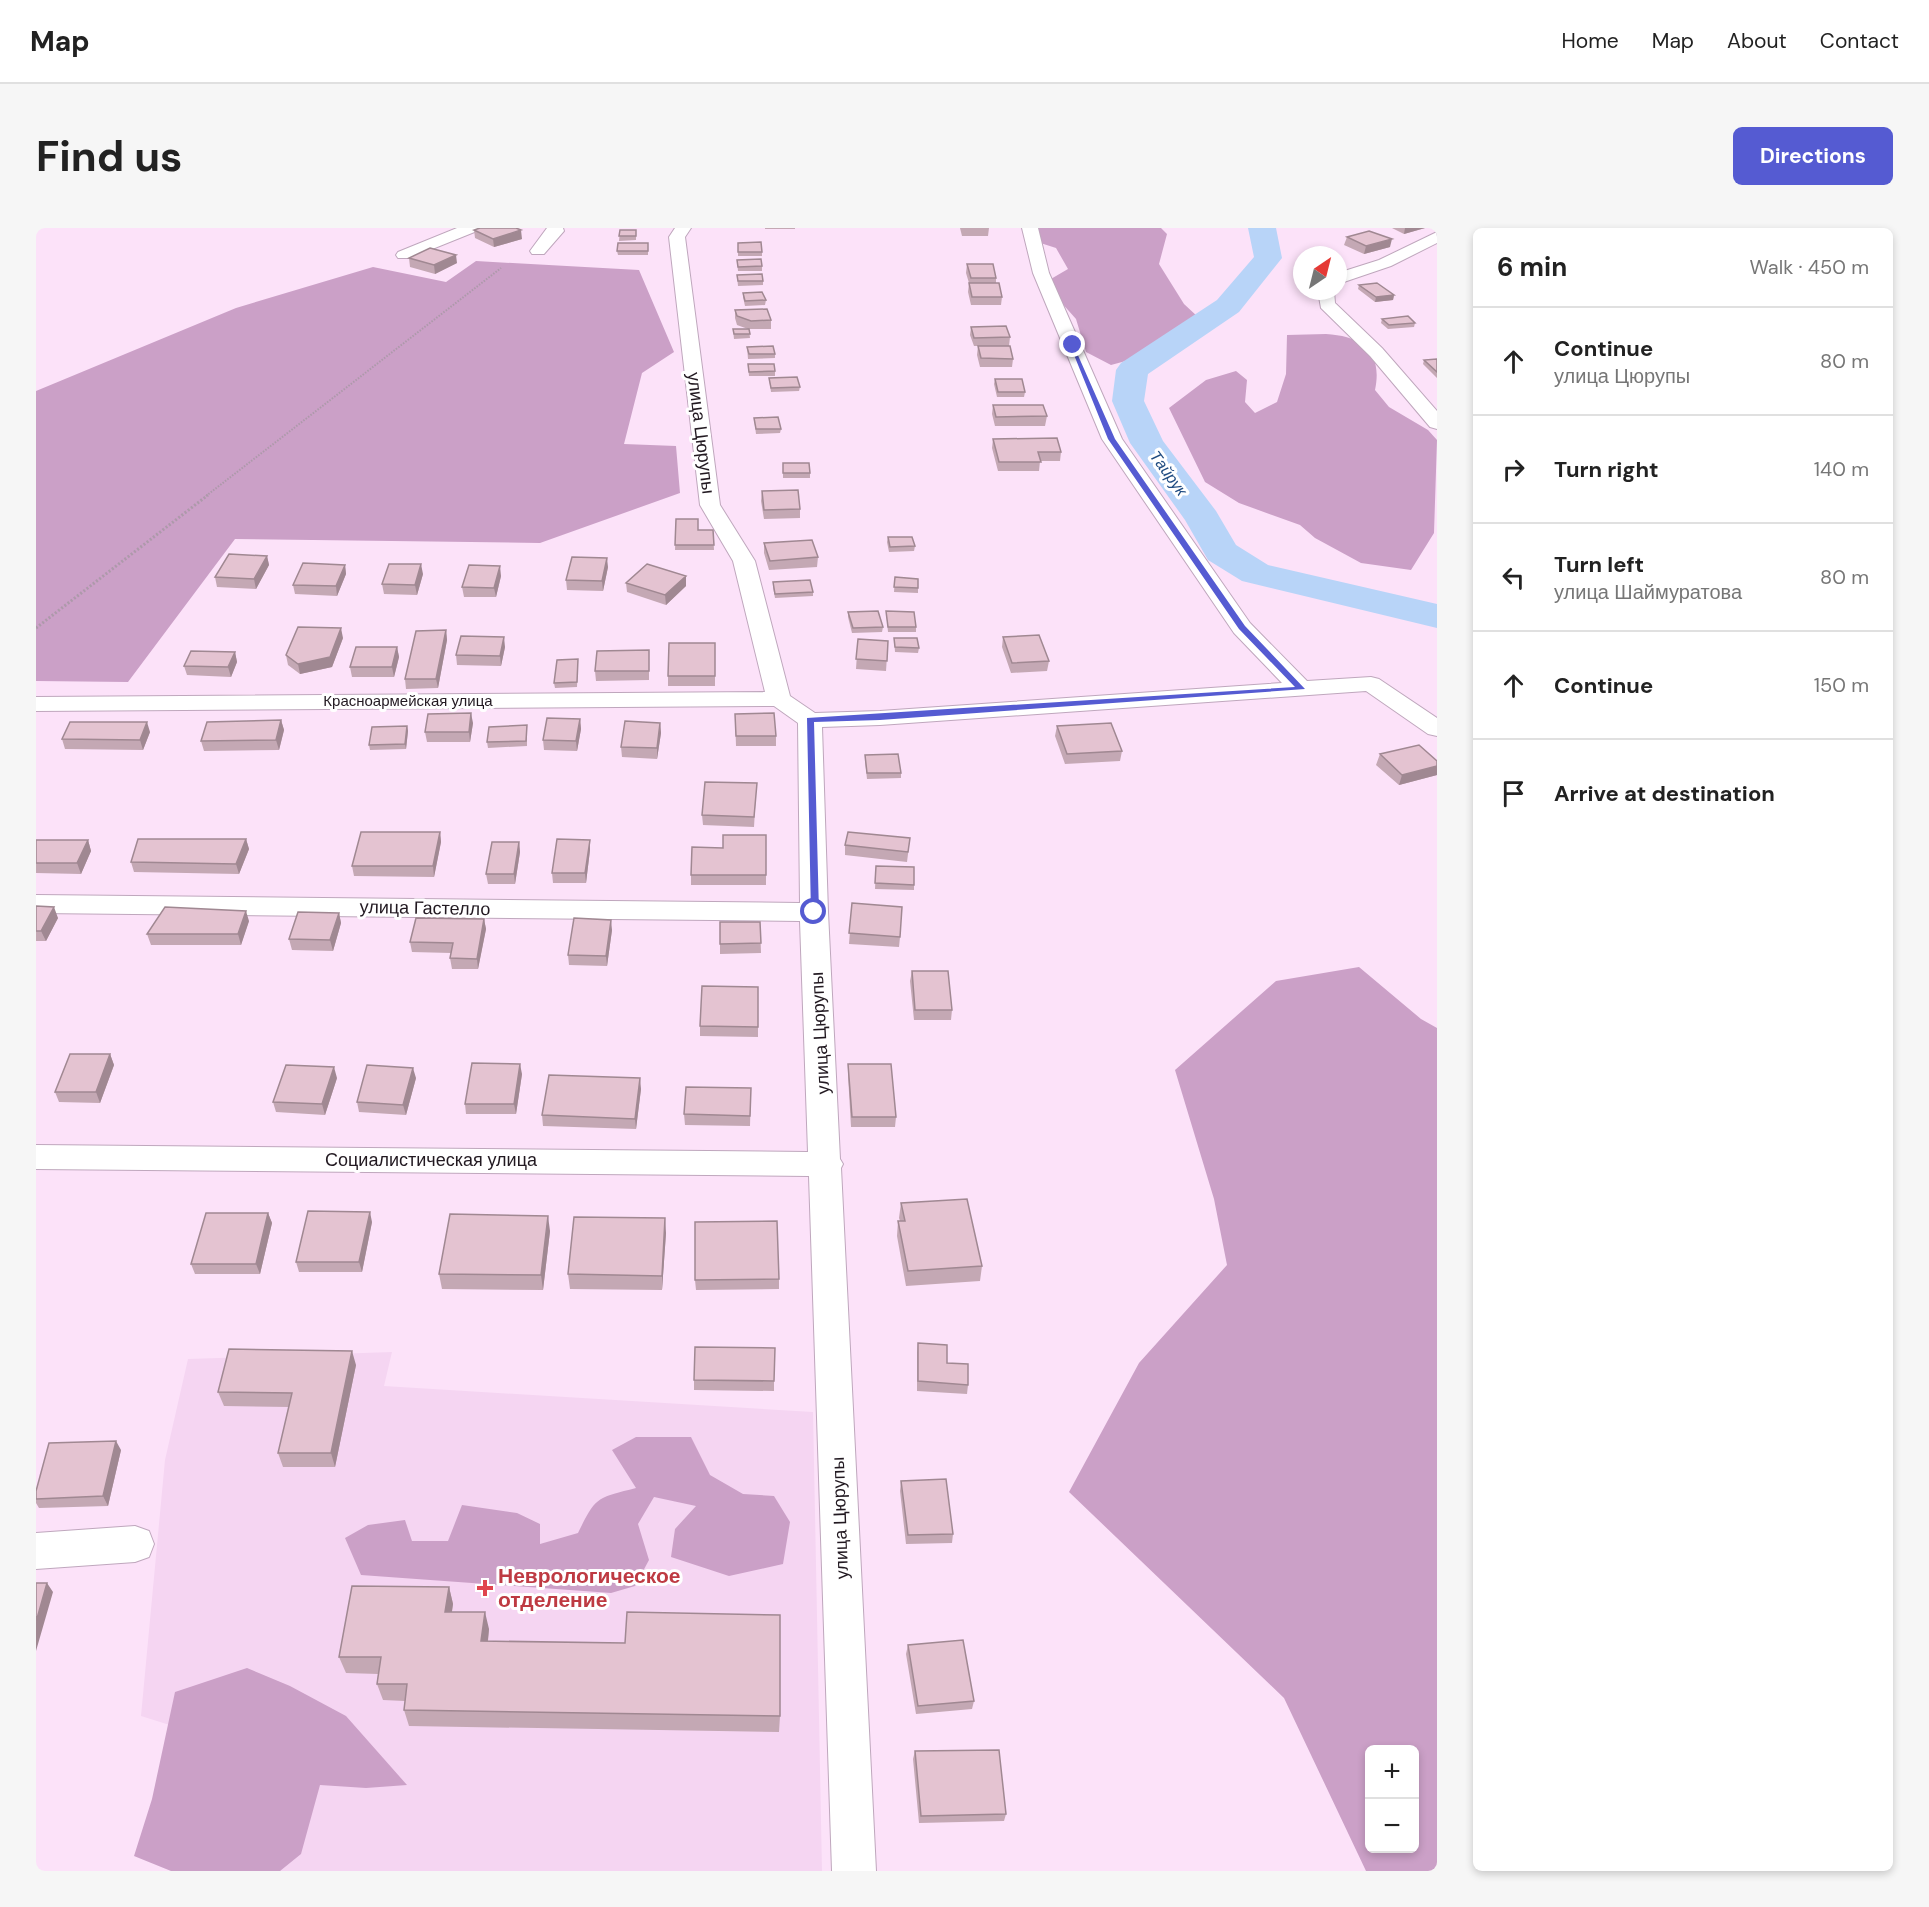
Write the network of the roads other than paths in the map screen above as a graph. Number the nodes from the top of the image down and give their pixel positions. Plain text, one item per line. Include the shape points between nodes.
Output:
1 (471, 228) edge
2 (555, 228) edge
3 (683, 228) edge
4 (1030, 228) edge
5 (1437, 237) edge
6 (538, 251) dead end
7 (404, 255) dead end
8 (1347, 276) edge
9 (1327, 300) edge
10 (1437, 423) edge
11 (1301, 689) junction
12 (779, 699) junction
13 (36, 704) edge
14 (810, 720) junction
15 (1437, 729) edge
16 (36, 904) edge
17 (814, 912) junction
18 (36, 1157) edge
19 (827, 1164) junction
20 (135, 1544) dead end
21 (36, 1551) edge
22 (854, 1871) edge

1 - 7 street
2 - 6 street
3 - 12 street, улица Цюрупы via 677,237 710,506 744,561
4 - 11 street via 1041,273 1112,439 1242,628
5 - 8 street via 1385,263
9 - 10 street
11 - 14 street
11 - 15 street via 1371,684
12 - 13 street, Красноармейская улица
12 - 14 street
14 - 17 street, улица Цюрупы
16 - 17 street, улица Гастелло
17 - 19 street, улица Цюрупы
18 - 19 street, Социалистическая улица
19 - 22 street, улица Цюрупы
20 - 21 street

